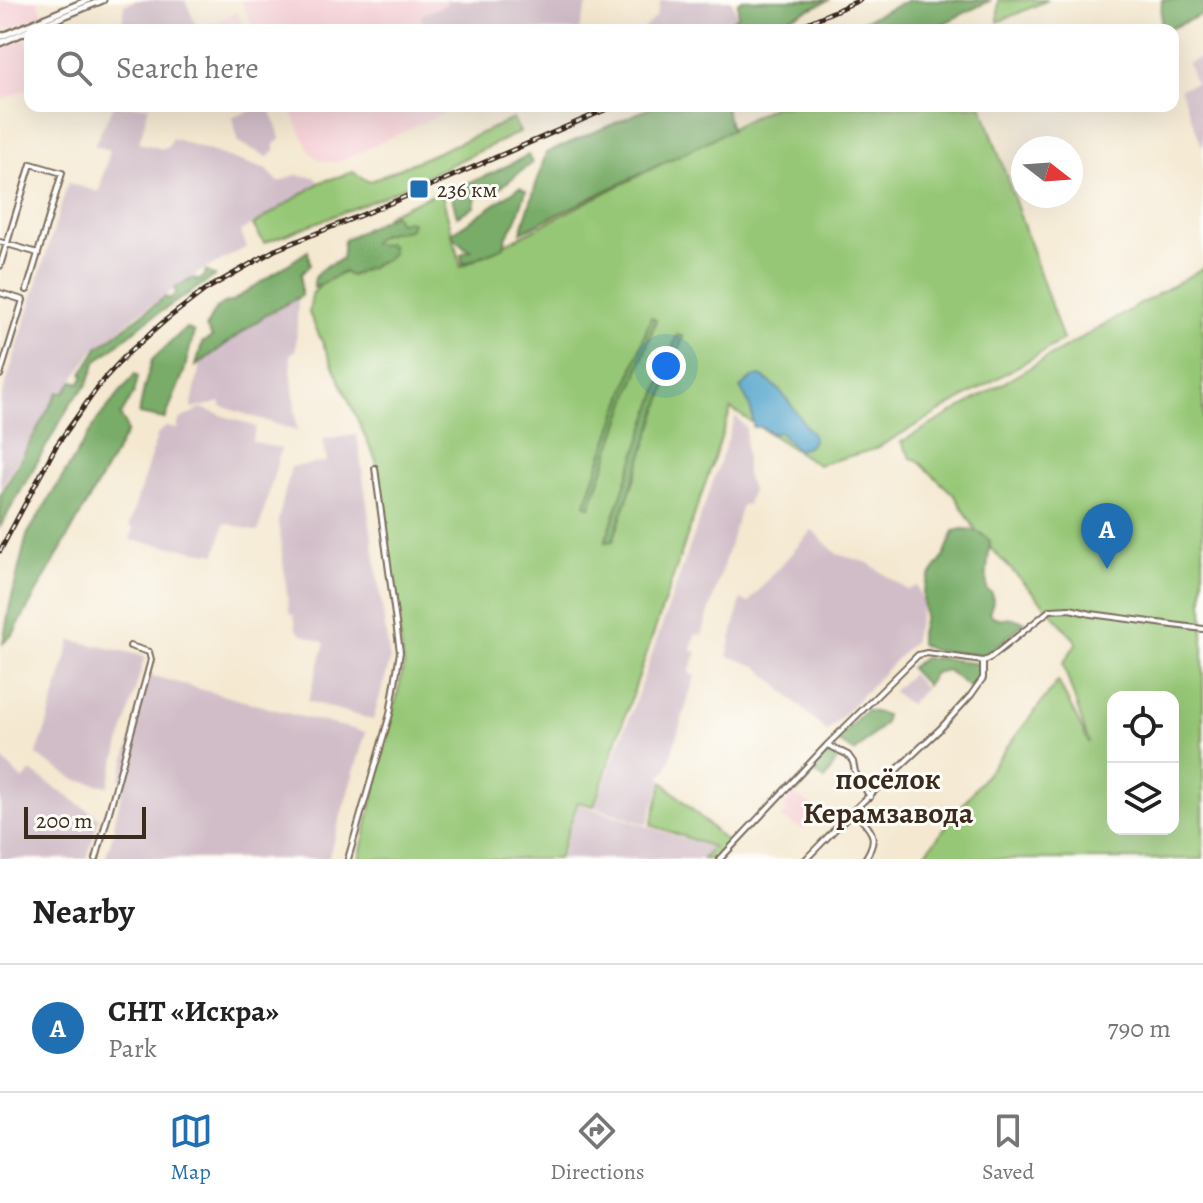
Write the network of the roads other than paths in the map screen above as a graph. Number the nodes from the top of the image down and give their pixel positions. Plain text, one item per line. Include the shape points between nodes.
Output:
1 (88, 0) edge
2 (103, 0) edge
3 (38, 24) joint
4 (24, 29) edge
5 (24, 33) edge
6 (0, 37) edge
7 (0, 43) edge
8 (0, 242) edge
9 (7, 244) junction
10 (38, 253) junction
11 (0, 266) edge
12 (27, 290) dead end
13 (0, 293) edge
14 (0, 375) edge
15 (375, 468) dead end
16 (1203, 629) edge
17 (130, 646) dead end
18 (983, 661) junction
19 (827, 745) junction
20 (870, 797) junction
21 (854, 810) junction
22 (96, 859) edge
23 (348, 859) edge
24 (720, 859) edge
25 (806, 859) edge
26 (865, 859) edge

1 - 3 main road
2 - 3 main road
4 - 6 main road
5 - 7 main road
8 - 9 street
9 - 10 street
9 - 10 street via 31,164 62,173
9 - 11 street
10 - 12 street
13 - 14 street via 23,300
15 - 23 street via 400,652 390,714
16 - 18 street via 1050,610
17 - 22 street via 149,652 151,660
18 - 19 street via 918,655
18 - 20 street via 983,678 971,695
19 - 20 street via 848,755
19 - 24 street
20 - 21 street
21 - 25 street
21 - 26 street via 873,834

